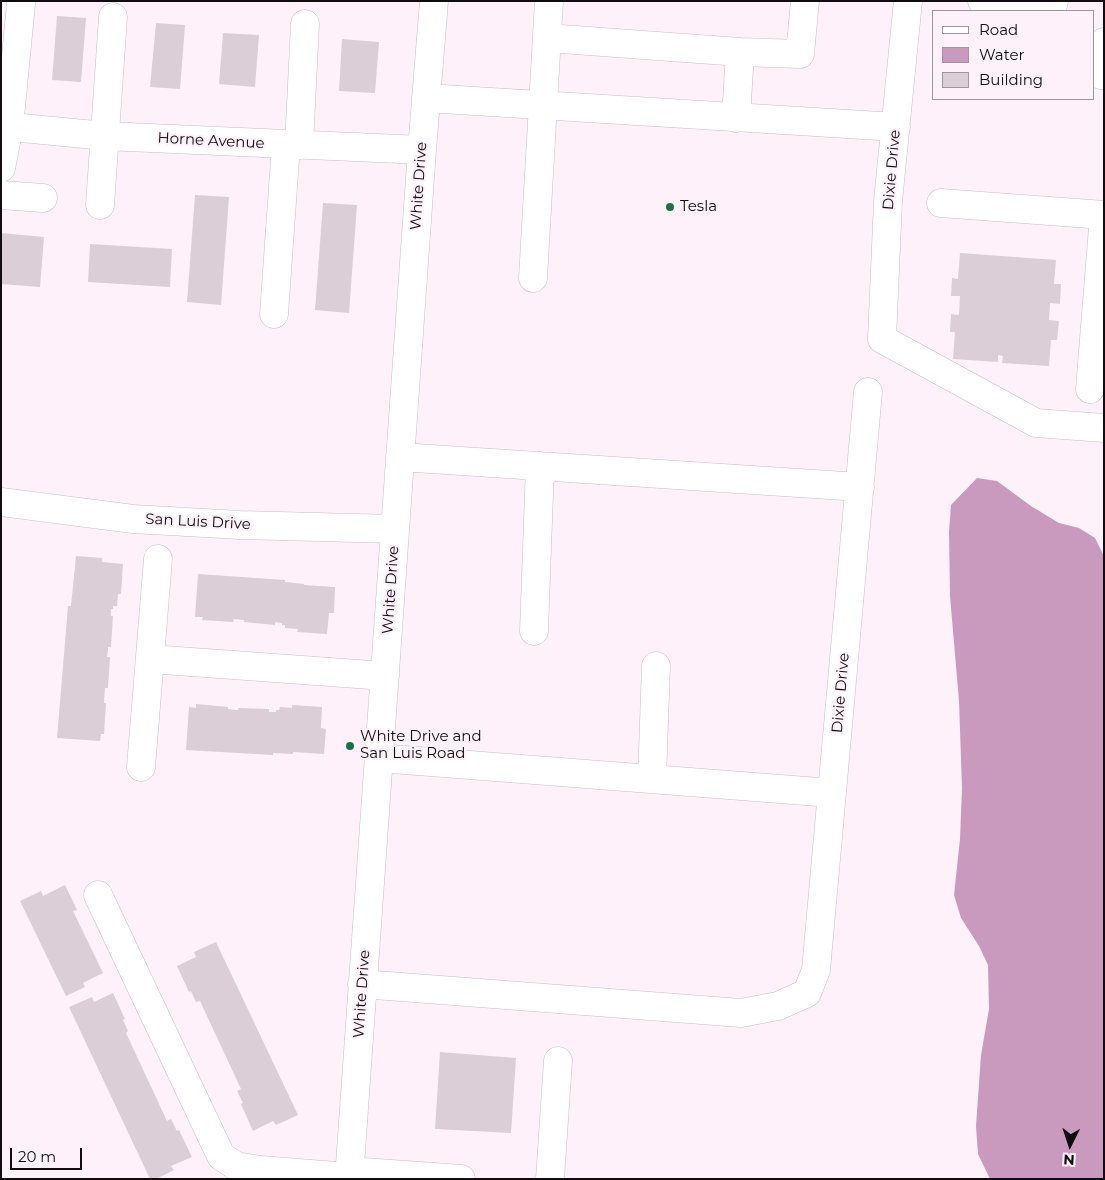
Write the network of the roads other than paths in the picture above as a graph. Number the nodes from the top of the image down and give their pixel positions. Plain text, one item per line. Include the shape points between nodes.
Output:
1 (434, 1) edge
2 (549, 1) edge
3 (804, 1) edge
4 (908, 1) edge
5 (982, 1) edge
6 (1054, 1) edge
7 (21, 4) dead end
8 (113, 17) dead end
9 (305, 24) dead end
10 (547, 38) junction
11 (1104, 42) edge
12 (740, 52) junction
13 (1101, 75) dead end
14 (426, 98) junction
15 (542, 106) junction
16 (736, 118) junction
17 (5, 127) edge
18 (896, 127) junction
19 (105, 136) junction
20 (292, 145) junction
21 (422, 150) junction
22 (1, 168) edge
23 (1, 195) edge
24 (43, 198) dead end
25 (941, 204) dead end
26 (100, 205) dead end
27 (534, 278) dead end
28 (274, 314) dead end
29 (1090, 389) dead end
30 (868, 392) dead end
31 (1104, 428) edge
32 (400, 457) junction
33 (540, 466) junction
34 (860, 487) junction
35 (1, 502) edge
36 (396, 529) junction
37 (158, 560) dead end
38 (534, 631) dead end
39 (150, 659) junction
40 (656, 666) dead end
41 (385, 676) junction
42 (379, 758) junction
43 (141, 767) dead end
44 (652, 779) junction
45 (832, 793) junction
46 (98, 895) dead end
47 (362, 984) junction
48 (558, 1060) dead end
49 (349, 1176) edge
50 (461, 1179) edge
51 (550, 1179) edge

1 - 14 street, White Drive
2 - 10 street
3 - 12 street via 800,54
4 - 18 street, Dixie Drive
5 - 6 street via 1054,5
7 - 17 street
8 - 19 street
9 - 20 street
10 - 12 street
10 - 15 street
11 - 13 street
12 - 16 street
14 - 15 street
14 - 21 street, White Drive
15 - 16 street
15 - 27 street
16 - 18 street
17 - 19 street, Horne Avenue
17 - 22 street
18 - 31 street, Dixie Drive via 888,201 882,339 1036,423
19 - 20 street, Horne Avenue
19 - 26 street
20 - 21 street, Horne Avenue
20 - 28 street
21 - 32 street, White Drive
23 - 24 street
25 - 29 street via 1104,215
30 - 34 street, Dixie Drive
32 - 33 street
32 - 36 street, White Drive
33 - 34 street
33 - 38 street
34 - 45 street, Dixie Drive
35 - 36 street, San Luis Drive via 133,519
36 - 41 street, White Drive
37 - 39 street
39 - 41 street
39 - 43 street
40 - 44 street
41 - 42 street, White Drive
42 - 44 street
42 - 47 street, White Drive
44 - 45 street
45 - 47 street, Dixie Drive via 816,970 807,993 778,1006 741,1012
46 - 49 street via 221,1156 236,1166 260,1170
47 - 49 street, White Drive
48 - 51 street
49 - 50 street

